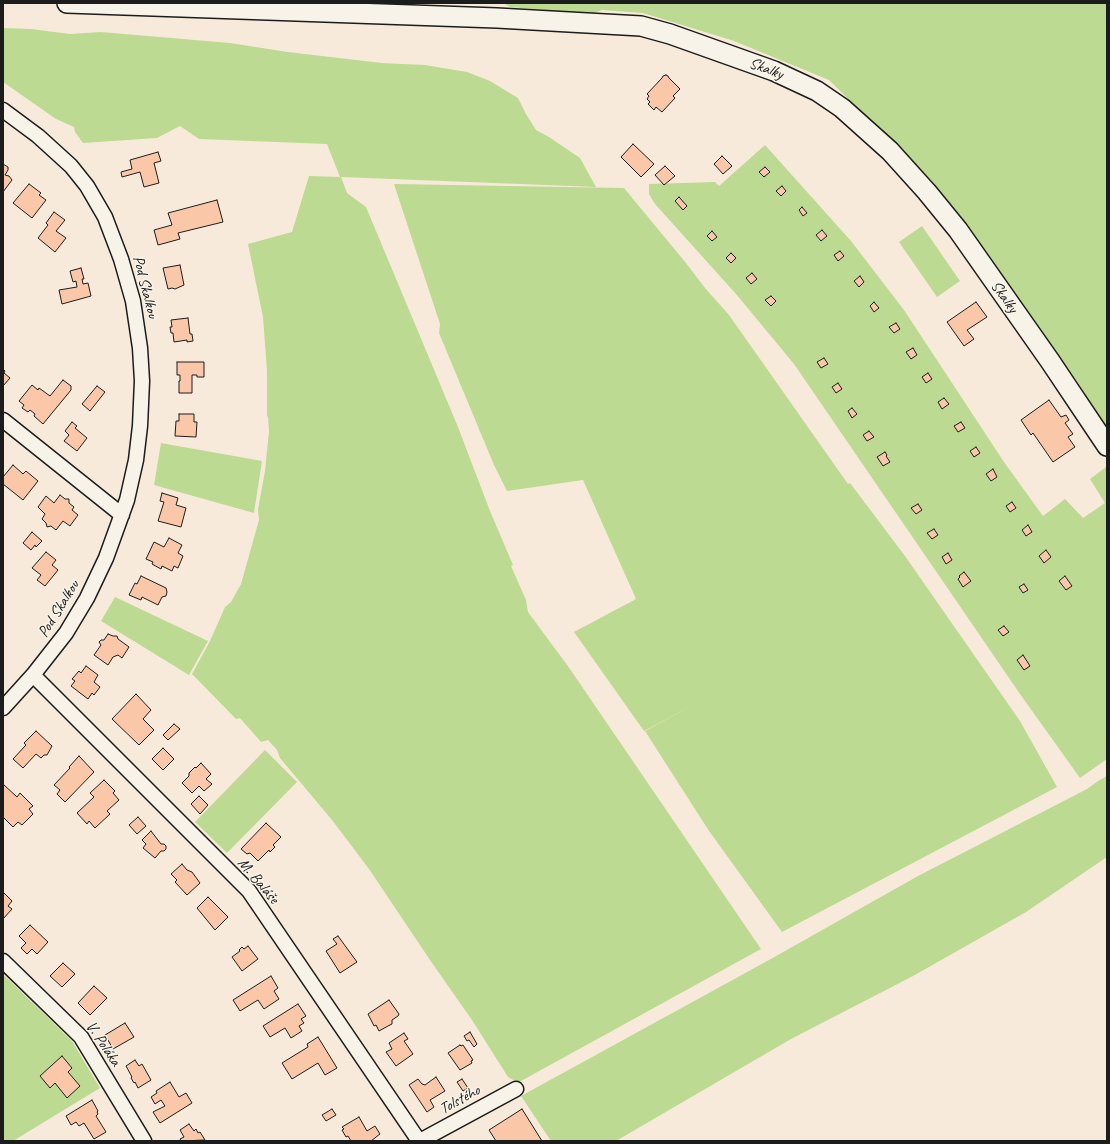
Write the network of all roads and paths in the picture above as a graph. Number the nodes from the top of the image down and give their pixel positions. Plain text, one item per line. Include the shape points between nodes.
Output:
1 (67, 3) edge
2 (379, 9) edge
3 (3, 110) edge
4 (3, 420) edge
5 (1107, 446) edge
6 (122, 515) junction
7 (33, 675) junction
8 (3, 708) edge
9 (3, 961) edge
10 (516, 1089) dead end
11 (144, 1141) edge
12 (420, 1141) edge

1 - 2 street, Skalky
2 - 5 street, Skalky via 641,26 774,71 818,91 842,108 890,151 958,230
3 - 6 street, Pod Skalkou via 54,150 87,186 105,217 124,266 137,324 142,404 136,460
4 - 6 street
6 - 7 street, Pod Skalkou via 87,598 66,632
7 - 8 street, Pod Skalkou
7 - 12 street, M. Baláše via 249,891
9 - 11 street, V. Poláka via 81,1037
10 - 12 street, Tolstého

